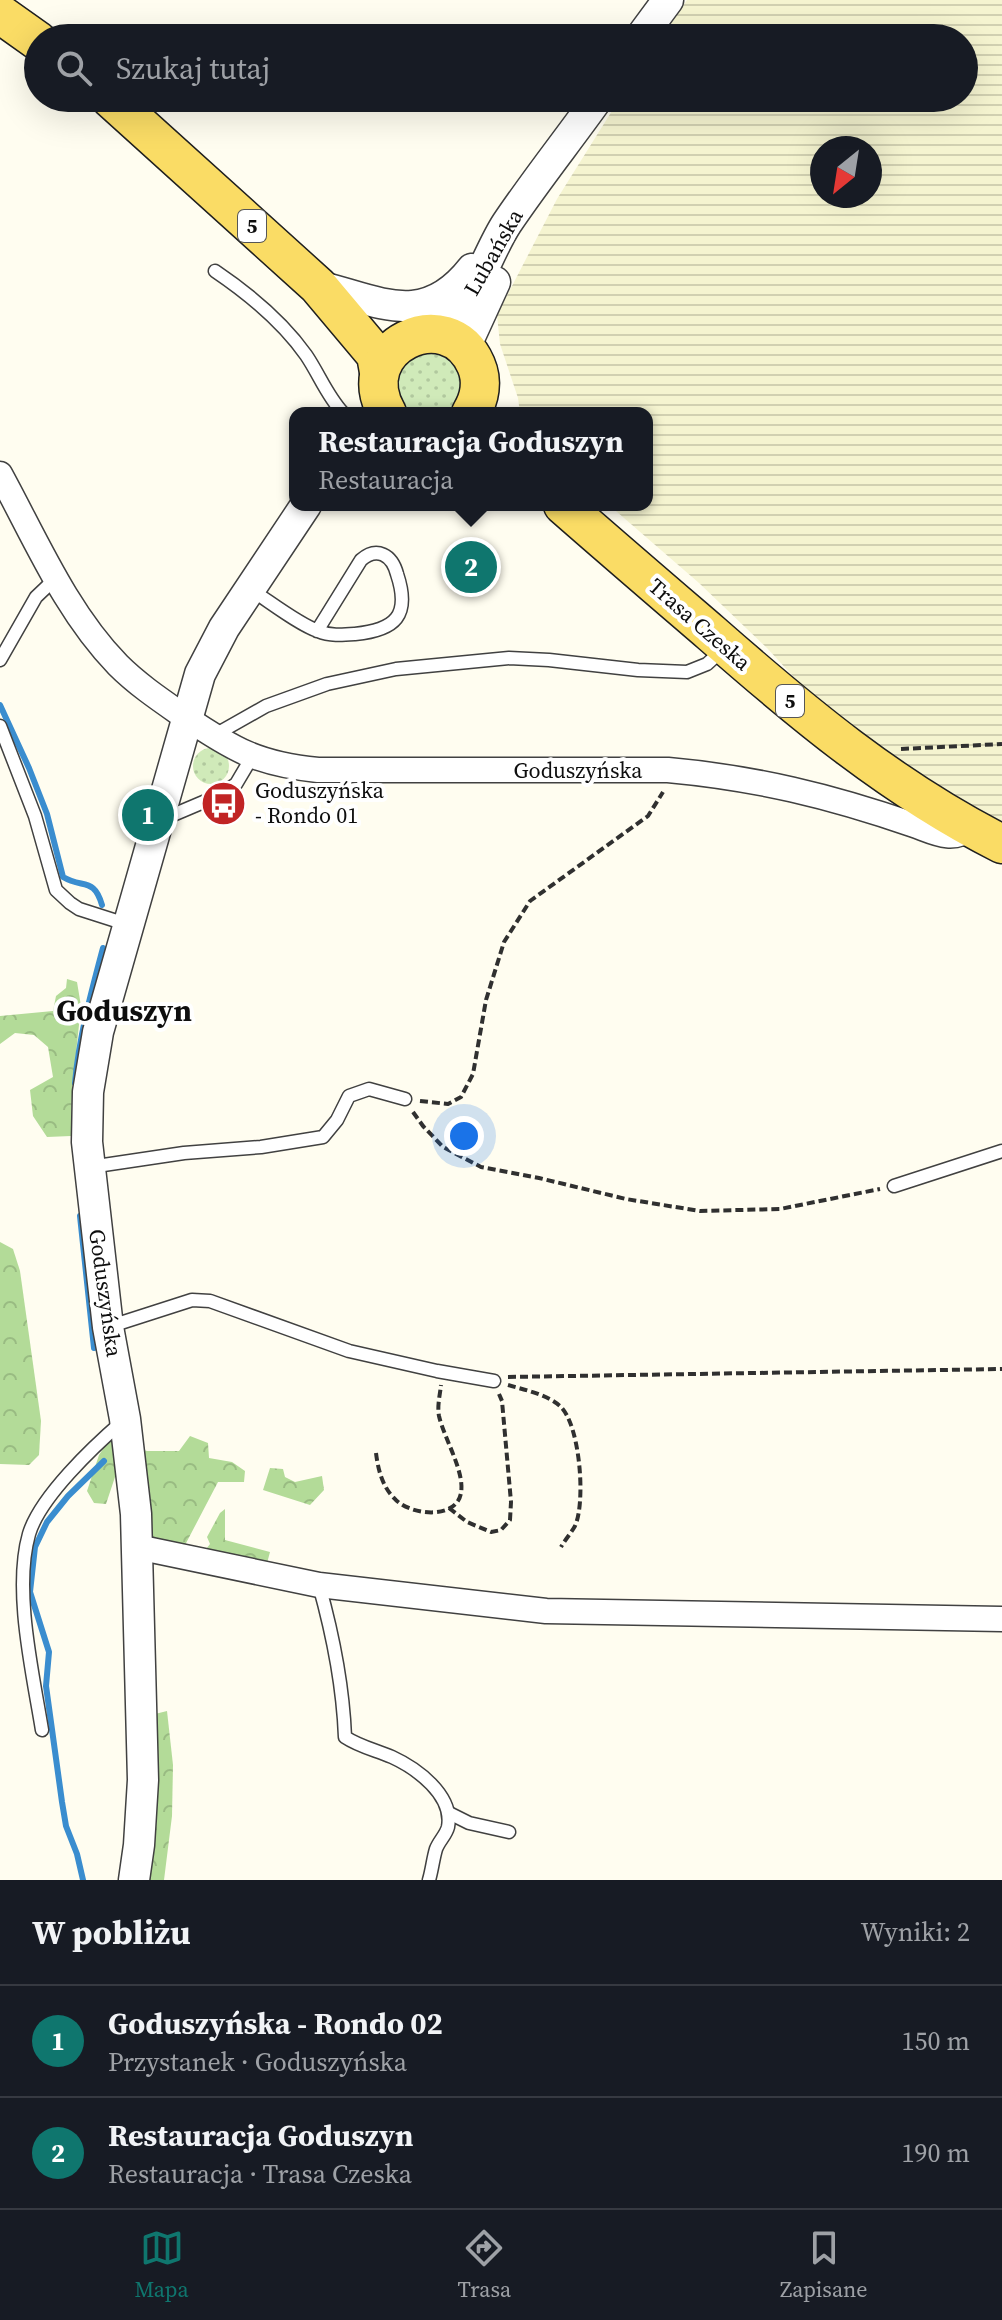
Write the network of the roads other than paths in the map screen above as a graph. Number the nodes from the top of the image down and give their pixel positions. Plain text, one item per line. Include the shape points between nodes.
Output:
1 (668, 0) edge
2 (0, 14) edge
3 (650, 24) edge
4 (24, 31) edge
5 (125, 112) edge
6 (588, 112) edge
7 (550, 166) junction
8 (505, 226) junction
9 (215, 271) dead end
10 (318, 286) junction
11 (422, 335) junction
12 (467, 350) junction
13 (381, 399) edge
14 (337, 407) edge
15 (477, 407) edge
16 (0, 474) edge
17 (305, 511) edge
18 (570, 511) edge
19 (56, 578) junction
20 (250, 589) junction
21 (317, 631) junction
22 (718, 654) dead end
23 (0, 660) edge
24 (186, 718) junction
25 (0, 726) edge
26 (213, 736) junction
27 (252, 757) junction
28 (158, 821) junction
29 (987, 836) edge
30 (129, 925) junction
31 (405, 1099) road end
32 (1002, 1151) edge
33 (90, 1167) junction
34 (894, 1186) road end
35 (108, 1327) junction
36 (494, 1381) road end
37 (125, 1419) junction
38 (137, 1547) junction
39 (319, 1585) junction
40 (1002, 1619) edge
41 (42, 1730) dead end
42 (449, 1813) junction
43 (509, 1832) dead end
44 (134, 1880) edge
45 (429, 1880) edge

1 - 3 street
2 - 4 main road
5 - 10 main road, 5
6 - 7 street, Lubańska
7 - 8 street, Lubańska
7 - 12 street, Lubańska
8 - 10 street via 456,286 432,301 389,306
8 - 11 street, Lubańska via 447,326
9 - 14 lane via 292,337
10 - 11 main road, 5 via 390,333
10 - 13 main road, 5 via 376,355
11 - 12 main road, 5 via 445,336
11 - 13 main road, 5 via 391,351
12 - 15 main road via 479,373
16 - 19 street, Goduszyńska
17 - 20 street, Goduszyńska
18 - 29 main road, Trasa Czeska / 5 via 835,738 898,784
19 - 23 lane via 36,597
19 - 24 street, Goduszyńska via 119,665
20 - 21 lane
20 - 24 street, Goduszyńska via 211,650
21 - 21 lane via 361,560 369,553 389,559 402,594 394,622 366,633 336,636
22 - 26 lane via 687,672 509,658 396,669 327,684 266,706
24 - 26 street, Goduszyńska
24 - 28 street, Goduszyńska
25 - 30 lane via 35,816 56,890 79,909
26 - 27 street, Goduszyńska
27 - 28 lane via 236,784 220,795
27 - 29 street, Goduszyńska via 318,770 715,774 848,802 943,835
28 - 30 street, Goduszyńska
30 - 33 street, Goduszyńska via 92,1061
31 - 33 lane via 369,1089 349,1096 323,1137
32 - 34 lane
33 - 35 street, Goduszyńska
35 - 36 lane via 192,1300 210,1301 349,1351
35 - 37 street, Goduszyńska
37 - 38 street, Goduszyńska
37 - 41 lane via 89,1450 47,1501 29,1533 26,1632
38 - 39 street
38 - 44 street, Goduszyńska via 143,1780
39 - 40 street via 546,1611
39 - 42 lane via 345,1709 345,1737 420,1773
42 - 43 lane
42 - 45 lane

